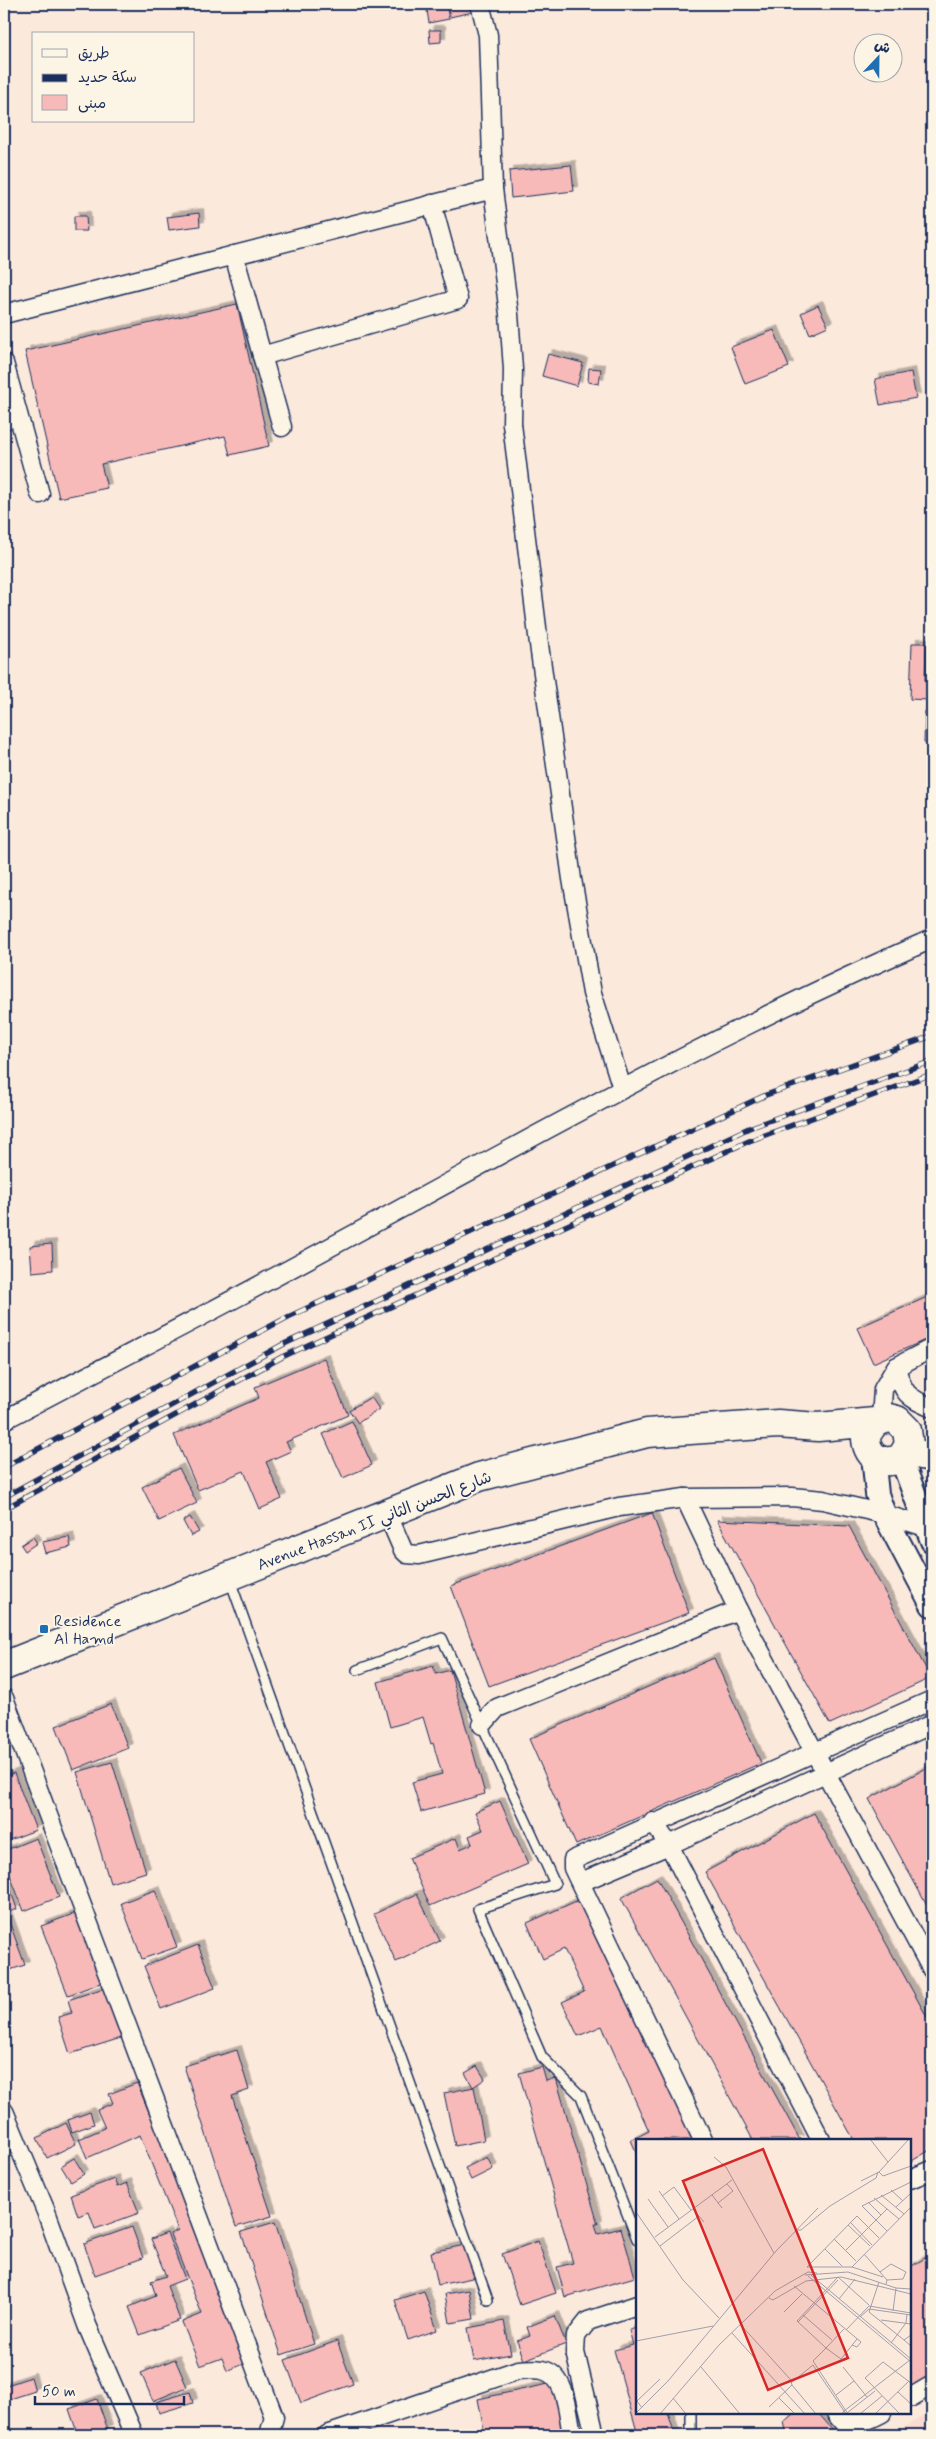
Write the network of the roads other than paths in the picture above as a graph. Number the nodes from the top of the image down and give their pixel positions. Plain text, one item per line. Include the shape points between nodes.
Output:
1 (480, 4) edge
2 (493, 189) junction
3 (432, 204) junction
4 (234, 255) junction
5 (4, 314) edge
6 (262, 356) junction
7 (4, 363) edge
8 (11, 418) edge
9 (282, 428) dead end
10 (40, 494) dead end
11 (930, 944) edge
12 (622, 1088) junction
13 (932, 1348) edge
14 (896, 1367) junction
15 (932, 1408) edge
16 (4, 1420) edge
17 (874, 1435) junction
18 (932, 1443) edge
19 (912, 1449) edge
20 (685, 1498) junction
21 (884, 1514) junction
22 (388, 1515) junction
23 (930, 1532) edge
24 (229, 1576) junction
25 (932, 1606) edge
26 (738, 1610) junction
27 (4, 1666) edge
28 (357, 1670) dead end
29 (4, 1698) edge
30 (932, 1700) edge
31 (932, 1724) edge
32 (482, 1725) junction
33 (815, 1750) junction
34 (827, 1774) junction
35 (653, 1822) junction
36 (669, 1845) junction
37 (581, 1882) junction
38 (932, 1970) edge
39 (4, 2111) edge
40 (704, 2139) edge
41 (820, 2139) edge
42 (932, 2170) edge
43 (911, 2179) edge
44 (636, 2236) edge
45 (488, 2300) dead end
46 (636, 2305) edge
47 (932, 2385) edge
48 (911, 2397) edge
49 (691, 2414) edge
50 (837, 2414) edge
51 (880, 2414) edge
52 (134, 2435) edge
53 (269, 2435) edge
54 (327, 2435) edge
55 (572, 2435) edge
56 (595, 2435) edge
57 (691, 2435) edge

1 - 2 street via 488,35
2 - 3 street
2 - 12 street via 510,323 512,424 568,849 592,993
3 - 4 street
3 - 6 street via 458,299
4 - 5 street
4 - 6 street
6 - 9 street
7 - 8 street
8 - 10 street
11 - 12 street via 817,991
12 - 16 street
13 - 14 street
14 - 15 street via 901,1388 916,1401
14 - 17 street via 883,1389
17 - 19 main road, Avenue Hassan II شارع الحسن الثاني via 886,1462
17 - 19 main road, Avenue Hassan II شارع الحسن الثاني via 896,1420
17 - 21 street via 877,1494
17 - 22 main road, Avenue Hassan II شارع الحسن الثاني via 778,1424 647,1433 479,1477
18 - 19 main road, Avenue Hassan II شارع الحسن الثاني
19 - 23 street
20 - 21 street via 792,1498 850,1505
20 - 22 street via 619,1507 419,1555 403,1550
20 - 26 street
21 - 23 street
21 - 25 street
22 - 24 main road, Avenue Hassan II شارع الحسن الثاني
24 - 27 main road, Avenue Hassan II شارع الحسن الثاني
24 - 45 lane
26 - 32 street via 497,1708
26 - 33 street
28 - 32 lane via 442,1638
29 - 53 street via 274,2417
30 - 33 street
31 - 34 street
32 - 44 lane via 555,1884 478,1909 542,2057 581,2096
33 - 34 street
33 - 35 street
34 - 36 street
34 - 38 street
35 - 36 street
35 - 37 street via 574,1859 573,1868
36 - 37 street
36 - 41 street
37 - 40 street
39 - 52 street via 47,2214 87,2325
42 - 43 street
46 - 56 street via 588,2321 576,2336 575,2352
47 - 48 street
49 - 57 lane
50 - 51 street via 850,2423 863,2423
54 - 55 street via 518,2370 543,2370 554,2376 562,2387

